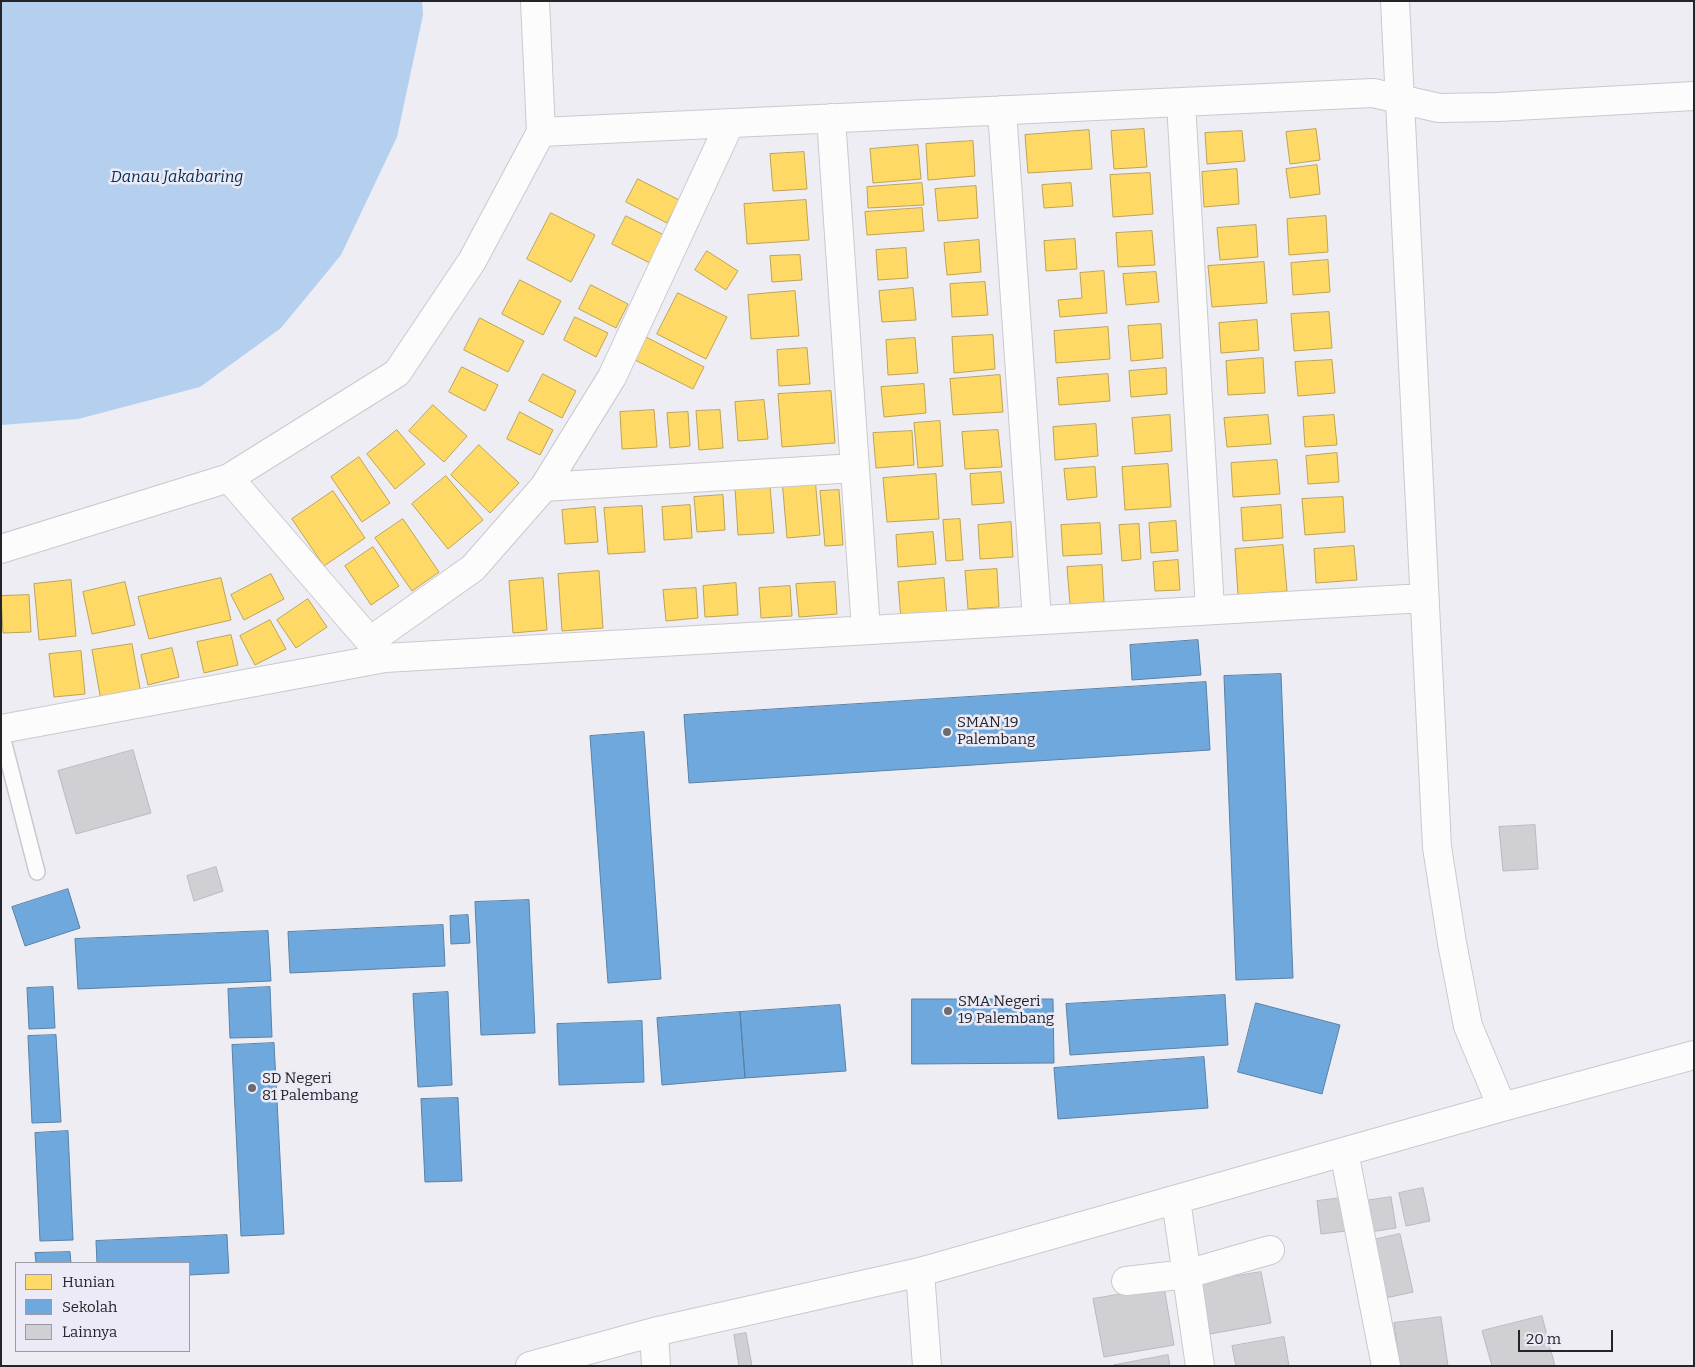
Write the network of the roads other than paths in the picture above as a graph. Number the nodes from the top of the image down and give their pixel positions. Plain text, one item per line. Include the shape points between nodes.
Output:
1 (534, 1) edge
2 (1395, 1) edge
3 (1694, 96) edge
4 (1400, 98) junction
5 (1181, 102) junction
6 (1002, 110) junction
7 (831, 118) junction
8 (730, 123) junction
9 (541, 132) junction
10 (855, 468) junction
11 (229, 478) junction
12 (544, 487) junction
13 (1, 549) edge
14 (1424, 598) junction
15 (1210, 610) junction
16 (1037, 620) junction
17 (866, 630) junction
18 (378, 650) junction
19 (1, 730) edge
20 (37, 872) dead end
21 (1694, 1055) edge
22 (1502, 1107) junction
23 (1344, 1152) junction
24 (1176, 1200) junction
25 (1270, 1250) dead end
26 (920, 1272) junction
27 (1187, 1274) junction
28 (1126, 1281) dead end
29 (654, 1332) junction
30 (530, 1366) edge
31 (656, 1366) edge
32 (927, 1366) edge
33 (1200, 1366) edge
34 (1386, 1366) edge

1 - 9 street
2 - 4 street
3 - 4 street via 1440,108
4 - 5 street via 1373,93
4 - 14 street
5 - 6 street
5 - 15 street
6 - 7 street
6 - 16 street
7 - 8 street
7 - 10 street
8 - 9 street
8 - 12 street via 612,377
9 - 11 street via 472,261 397,373
10 - 12 street
10 - 17 street
11 - 13 street
11 - 18 street
12 - 18 street via 473,568
14 - 15 street
14 - 22 street via 1437,847 1450,933 1468,1026
15 - 16 street
16 - 17 street
17 - 18 street
18 - 19 street
19 - 20 lane
21 - 22 street
22 - 23 street
23 - 24 street
23 - 34 street
24 - 26 street
24 - 27 street
25 - 27 street
26 - 29 street
26 - 32 street
27 - 28 street
27 - 33 street
29 - 30 street
29 - 31 street

